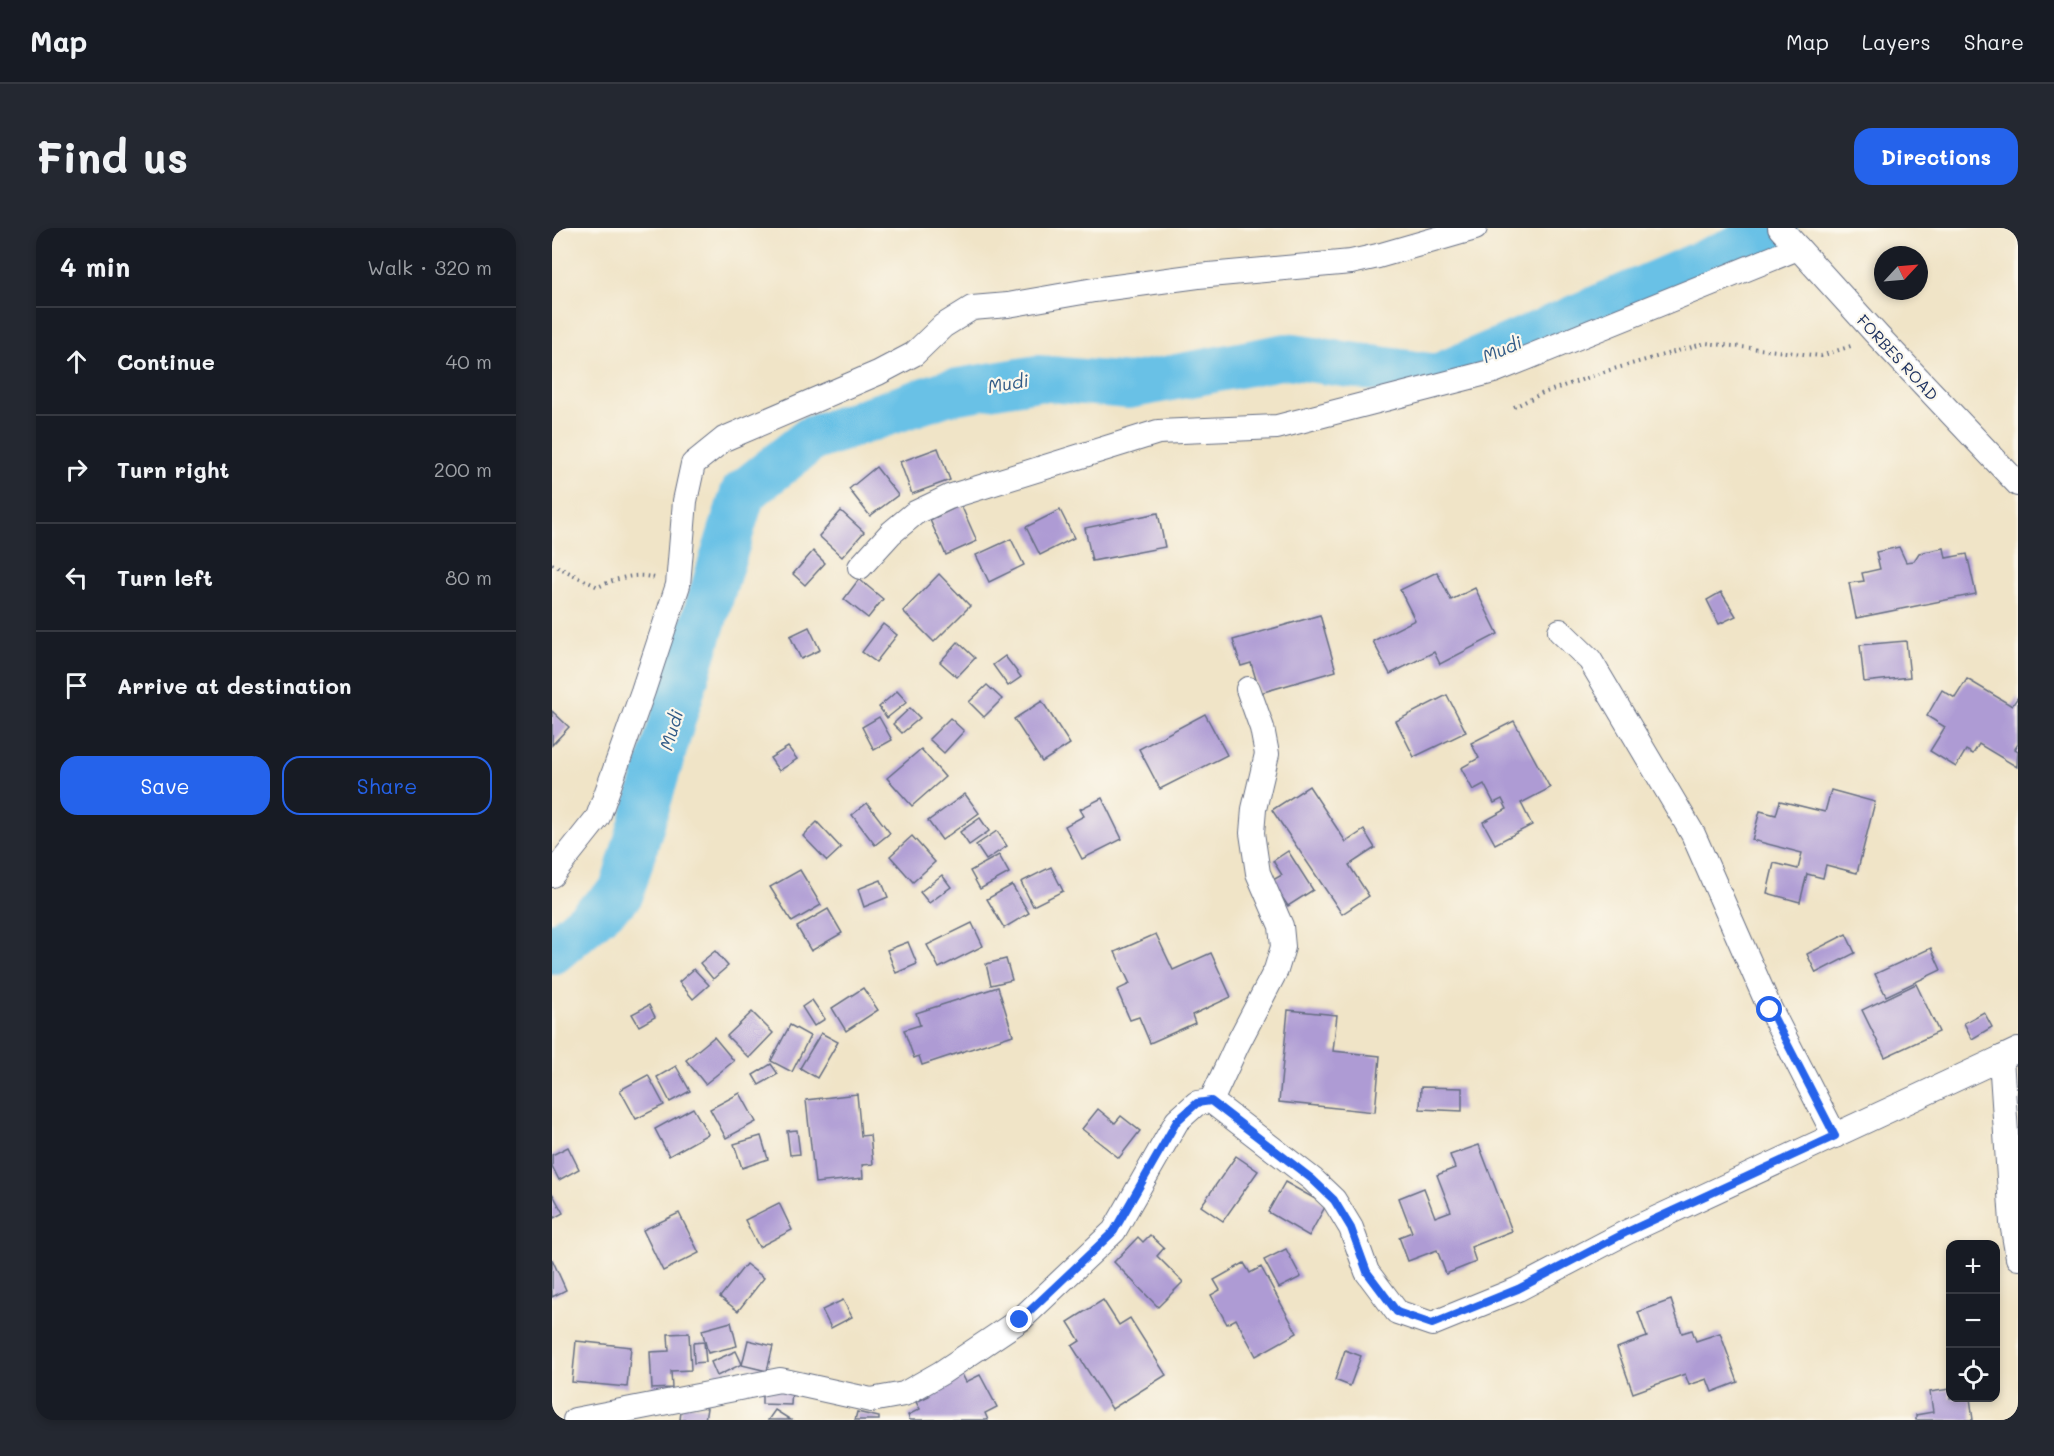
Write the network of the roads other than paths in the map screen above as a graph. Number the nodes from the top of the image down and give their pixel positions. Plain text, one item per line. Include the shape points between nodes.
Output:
1 (1475, 228) edge
2 (1780, 228) edge
3 (1798, 248) junction
4 (2018, 484) edge
5 (860, 567) dead end
6 (1560, 631) dead end
7 (1248, 689) dead end
8 (552, 875) edge
9 (2010, 1054) edge
10 (1211, 1101) junction
11 (1835, 1136) junction
12 (2018, 1258) edge
13 (576, 1420) edge

1 - 8 street via 1351,262 1198,276 972,309 943,326 914,354 878,373 724,439 693,464 685,501 678,585 598,817
2 - 3 street, FORBES ROAD
3 - 4 street, FORBES ROAD
3 - 5 street via 1494,371 1277,427 1158,432 949,497 915,513 891,532
6 - 11 street via 1590,660 1693,834 1770,1010
7 - 10 street via 1262,728 1266,754 1252,833 1258,873 1281,926 1283,947 1276,970
9 - 11 street
9 - 12 street via 2012,1223
10 - 11 street via 1334,1200 1351,1228 1367,1272 1397,1312 1432,1324 1518,1289 1627,1232
10 - 13 street via 1197,1103 1177,1121 1114,1231 1020,1320 904,1394 871,1400 780,1380

